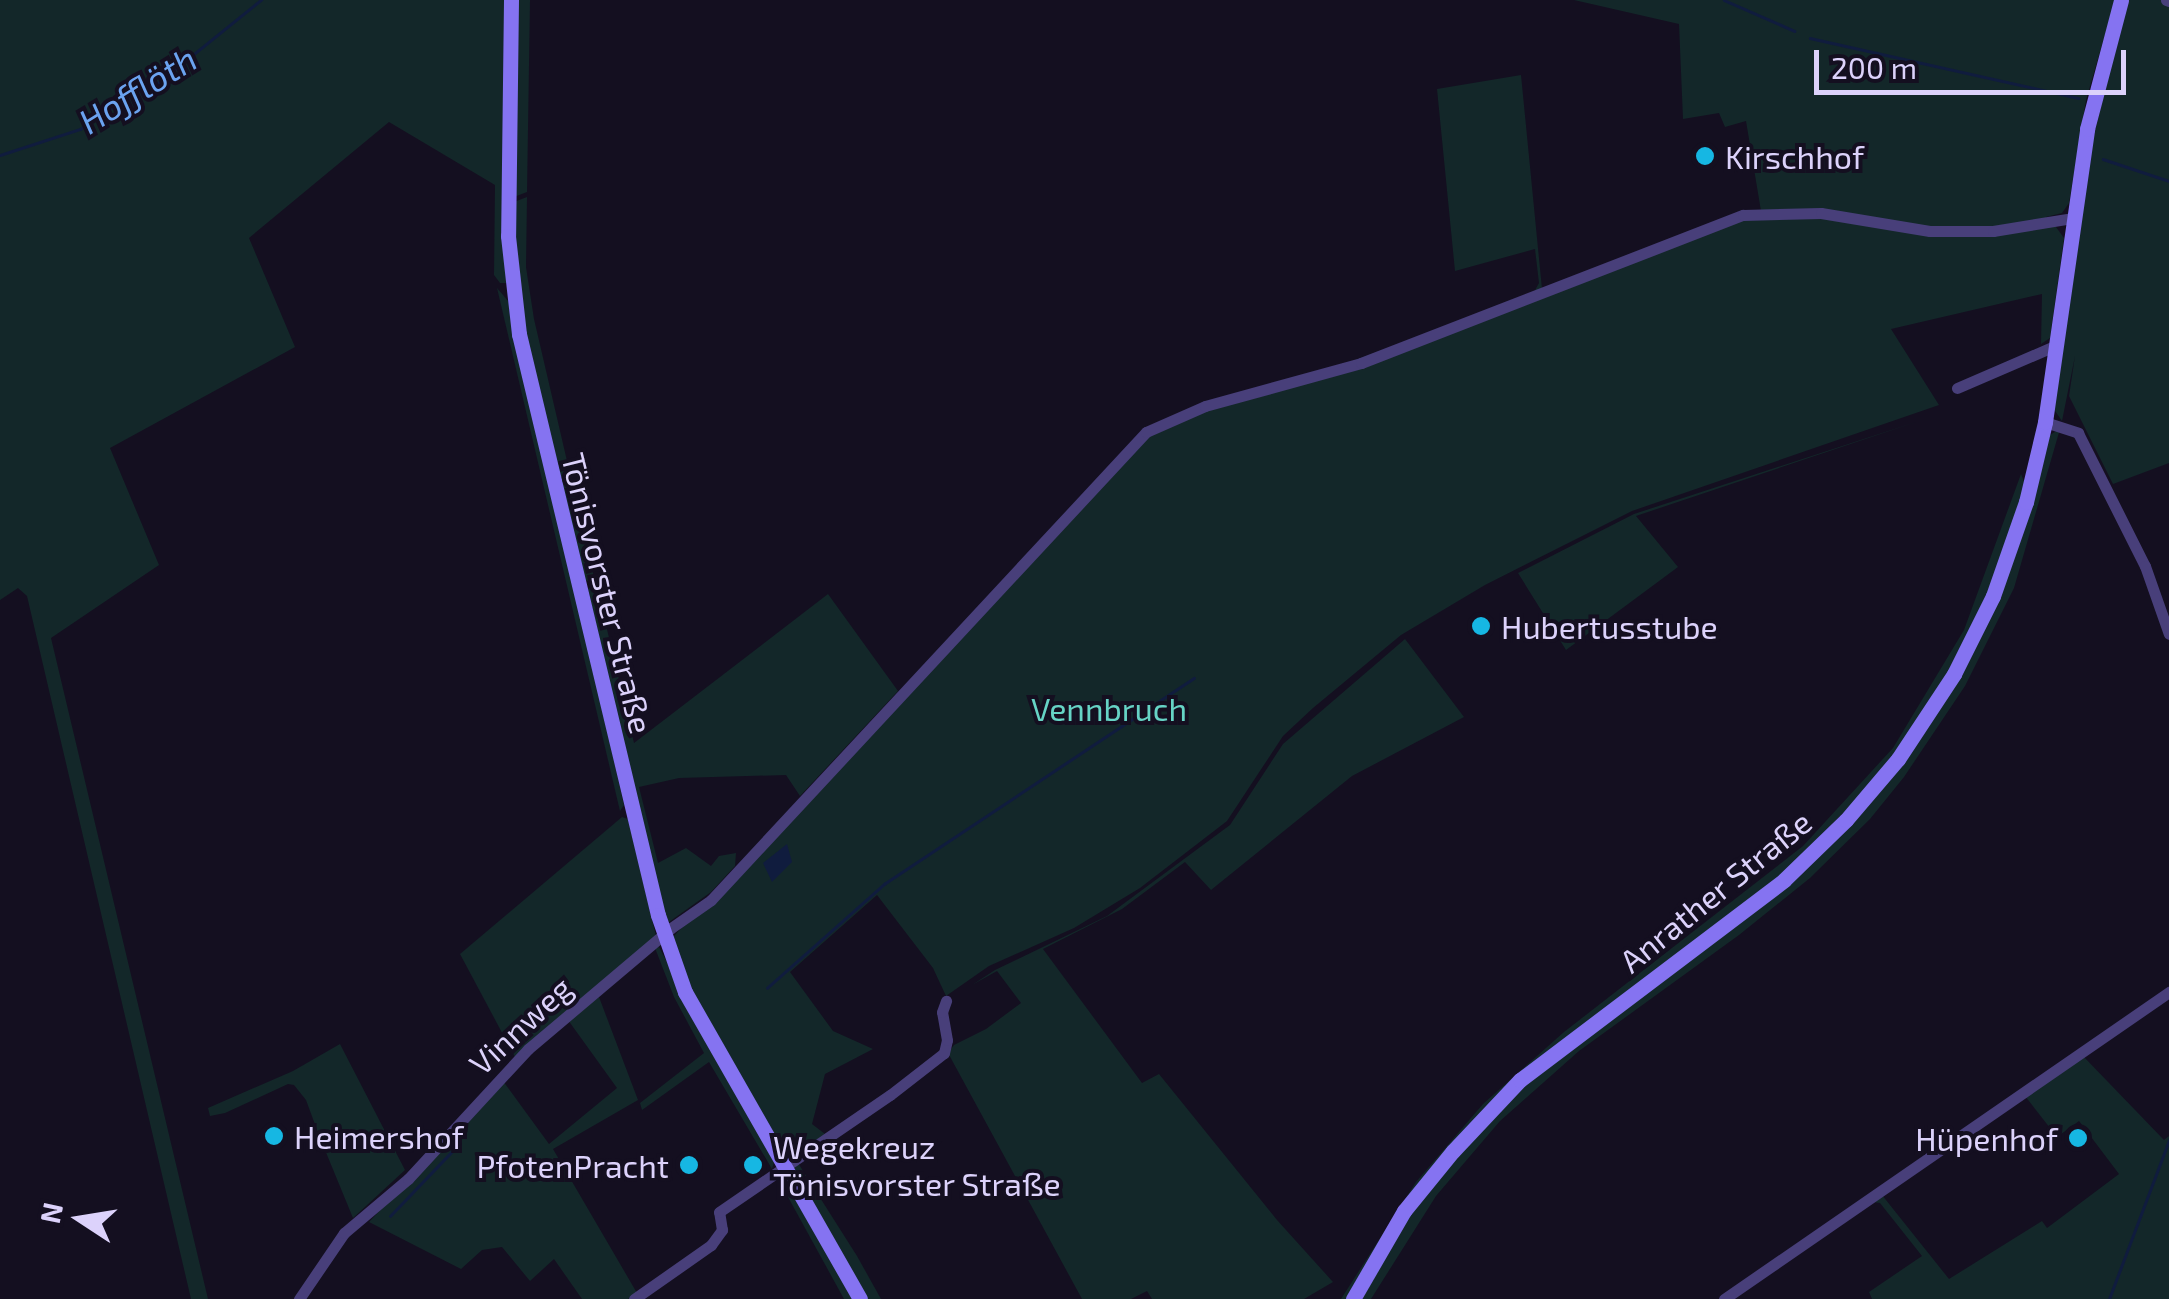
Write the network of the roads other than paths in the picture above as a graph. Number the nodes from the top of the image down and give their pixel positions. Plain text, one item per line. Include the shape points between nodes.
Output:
1 (511, 0) edge
2 (2121, 0) edge
3 (2072, 218) junction
4 (2057, 346) junction
5 (1957, 388) dead end
6 (2044, 422) junction
7 (2169, 634) edge
8 (663, 934) junction
9 (2169, 992) edge
10 (946, 1001) dead end
11 (784, 1168) junction
12 (303, 1298) edge
13 (634, 1299) edge
14 (860, 1299) edge
15 (1353, 1299) edge
16 (1724, 1299) edge

1 - 8 main road, Tönisvorster Straße via 508,236 519,334
2 - 3 main road, Anrather Straße via 2095,92
3 - 4 main road, Anrather Straße
3 - 8 street via 1993,231 1930,231 1821,213 1743,215 1360,364 1205,406 1146,432 711,900
4 - 5 street
4 - 6 main road, Anrather Straße
6 - 7 street via 2078,433 2145,566
6 - 15 main road, Anrather Straße via 2026,502 1993,596 1954,674 1898,758 1784,880 1520,1080 1404,1211
8 - 11 main road, Tönisvorster Straße via 686,992
8 - 12 street, Vinnweg via 528,1050 408,1178 344,1233
9 - 16 street
10 - 11 street via 944,1053
11 - 13 street via 719,1212 722,1230 711,1245
11 - 14 main road, Tönisvorster Straße

